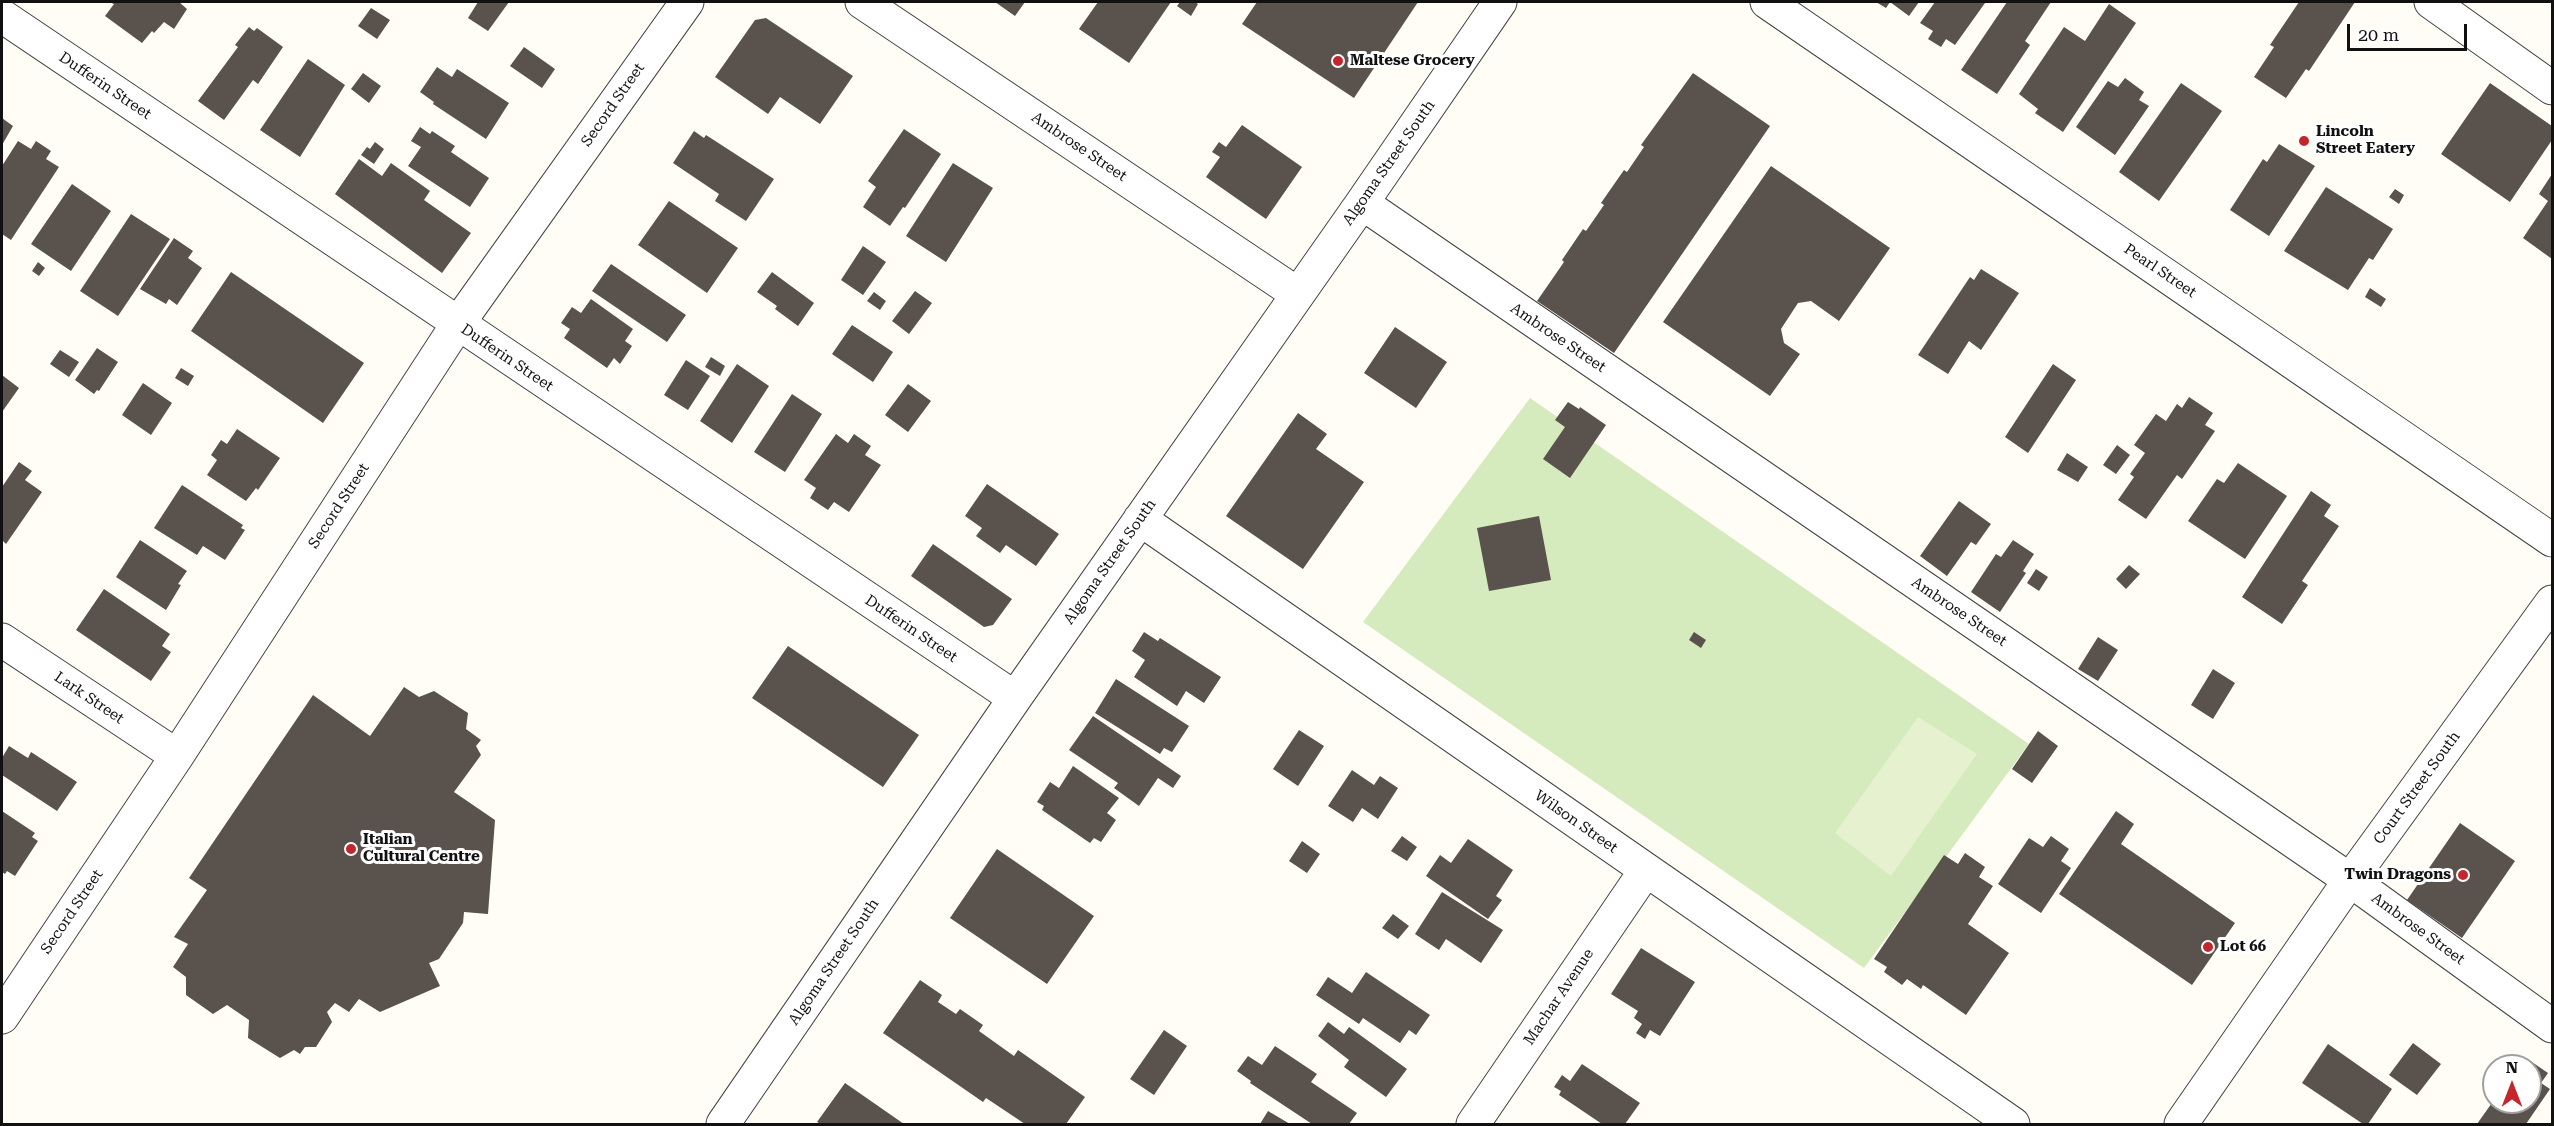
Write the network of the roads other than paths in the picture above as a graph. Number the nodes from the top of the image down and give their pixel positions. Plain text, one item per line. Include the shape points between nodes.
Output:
1 (687, 2) edge
2 (862, 2) edge
3 (1500, 2) edge
4 (1767, 2) edge
5 (2431, 2) edge
6 (2, 16) edge
7 (2553, 88) edge
8 (1362, 203) junction
9 (1296, 293) junction
10 (457, 325) junction
11 (1140, 519) junction
12 (2553, 540) edge
13 (2553, 602) edge
14 (2, 640) edge
15 (1015, 698) junction
16 (177, 756) junction
17 (1646, 870) junction
18 (2350, 880) junction
19 (2, 1017) edge
20 (2553, 1026) edge
21 (723, 1125) edge
22 (1473, 1125) edge
23 (2013, 1125) edge
24 (2181, 1125) edge

1 - 10 street, Secord Street
2 - 9 street, Ambrose Street
3 - 8 street, Algoma Street South
4 - 12 street, Pearl Street
5 - 7 street
6 - 10 street, Dufferin Street
8 - 9 street, Algoma Street South
8 - 18 street, Ambrose Street
9 - 11 street, Algoma Street South
10 - 15 street, Dufferin Street
10 - 16 street, Secord Street
11 - 15 street, Algoma Street South
11 - 17 street, Wilson Street
13 - 18 street, Court Street South
14 - 16 street, Lark Street
15 - 21 street, Algoma Street South
16 - 19 street, Secord Street
17 - 22 street, Machar Avenue
17 - 23 street, Wilson Street
18 - 20 street, Ambrose Street
18 - 24 street, Court Street South

